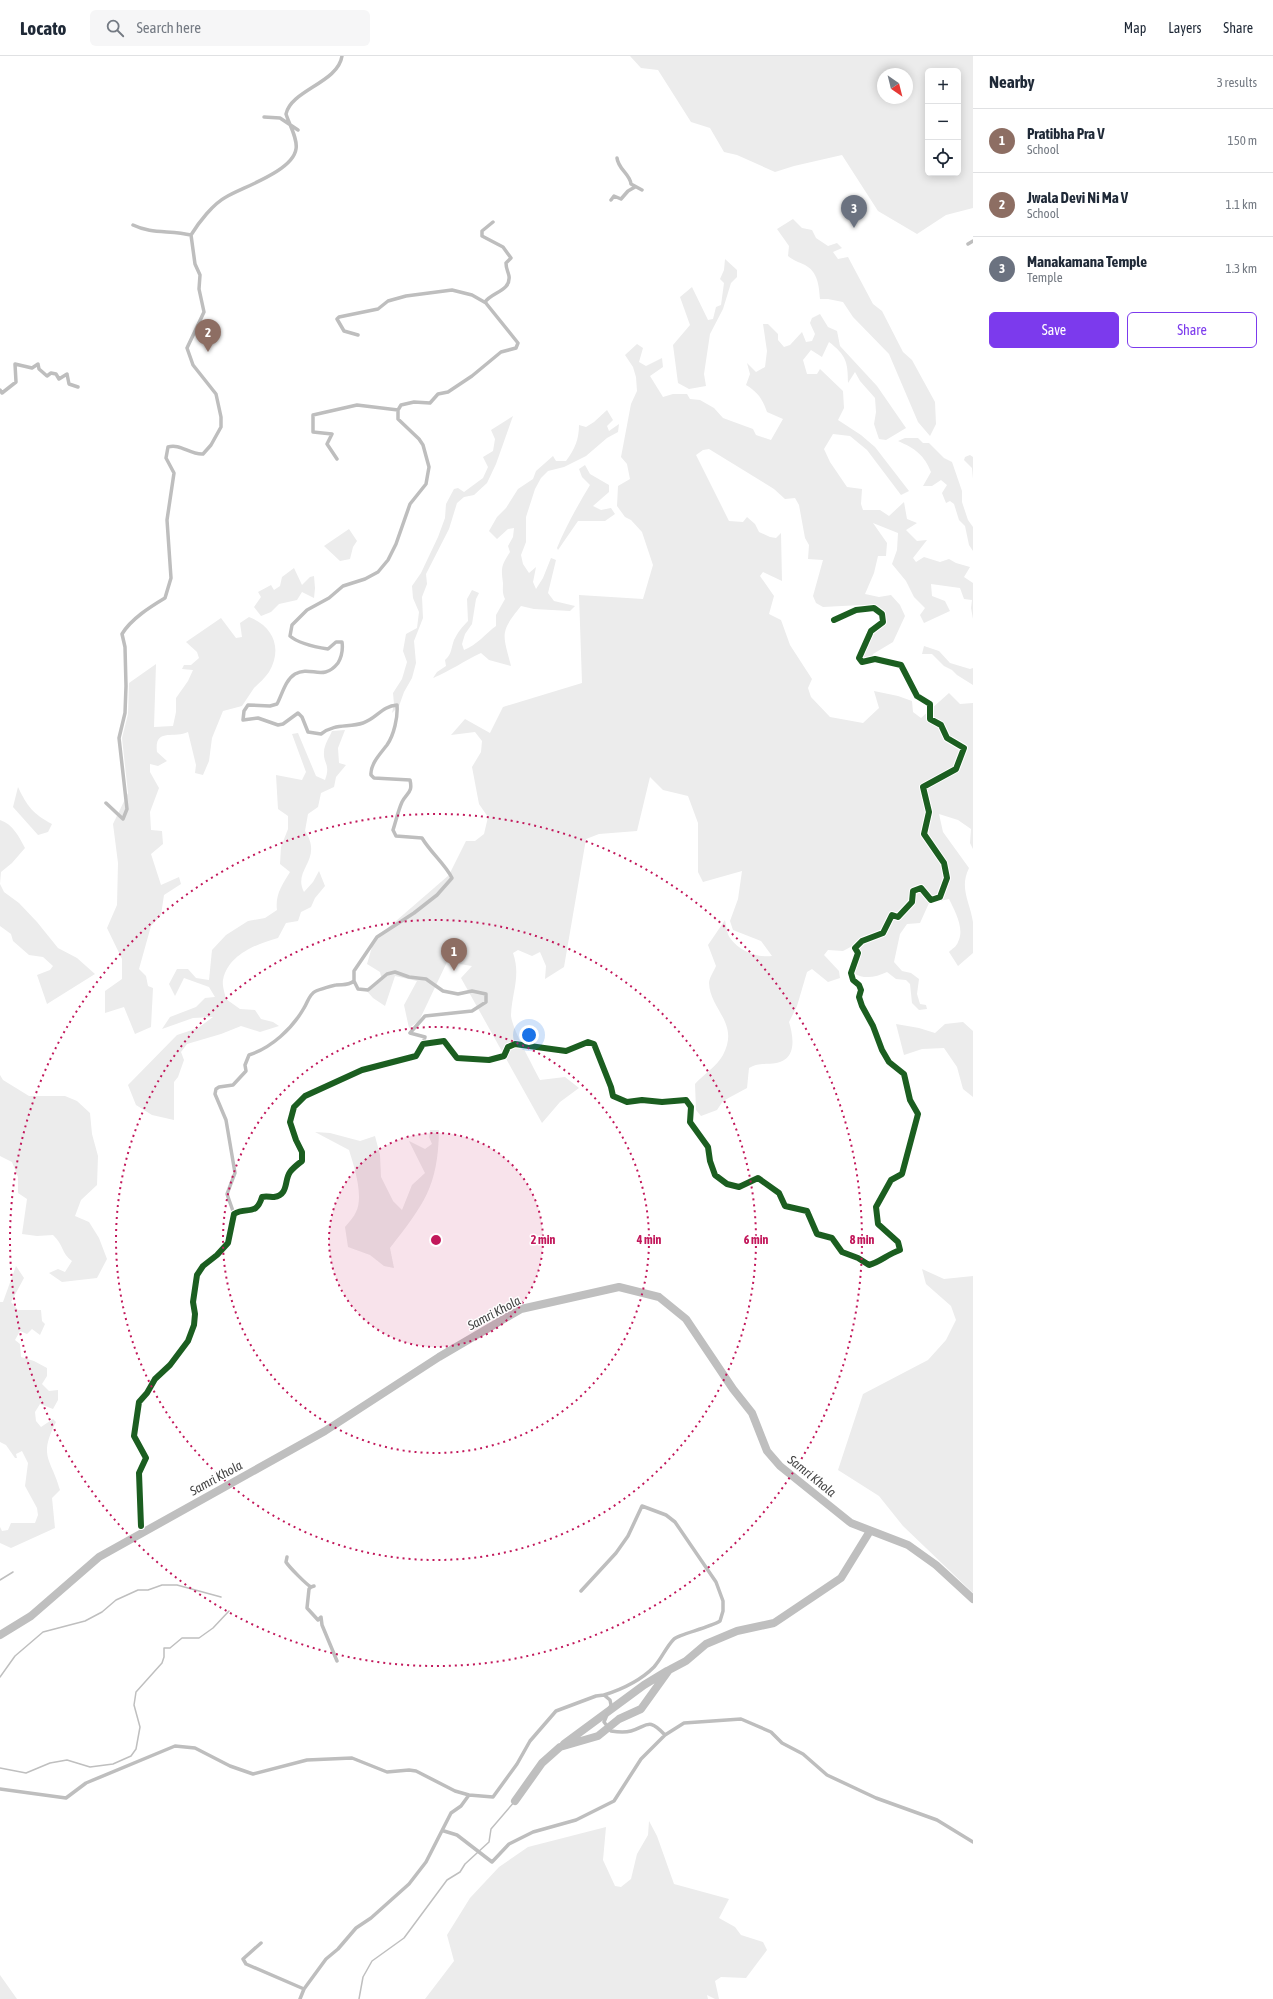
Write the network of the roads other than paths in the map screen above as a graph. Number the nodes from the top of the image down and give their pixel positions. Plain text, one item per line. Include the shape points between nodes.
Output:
1 (342, 56) edge
2 (264, 117) dead end
3 (289, 125) junction
4 (298, 130) dead end
5 (617, 158) dead end
6 (636, 187) junction
7 (642, 190) dead end
8 (611, 200) dead end
9 (493, 222) dead end
10 (133, 225) dead end
11 (191, 235) junction
12 (973, 241) edge
13 (968, 244) dead end
14 (486, 303) junction
15 (358, 335) dead end
16 (78, 387) dead end
17 (0, 390) edge
18 (398, 410) junction
19 (337, 459) dead end
20 (834, 620) dead end
21 (106, 803) dead end
22 (354, 981) junction
23 (423, 1044) junction
24 (234, 1214) junction
25 (141, 1526) dead end
26 (287, 1557) dead end
27 (580, 1591) dead end
28 (337, 1661) dead end
29 (604, 1695) junction
30 (666, 1735) junction
31 (0, 1789) edge
32 (469, 1795) junction
33 (444, 1831) junction
34 (973, 1842) edge
35 (261, 1943) dead end
36 (304, 1989) junction
37 (300, 1999) edge

1 - 3 street via 337,69 288,108 286,114
2 - 3 street via 280,118
3 - 4 street
3 - 11 street via 296,149 292,158 273,174 226,197
5 - 6 street via 631,184
6 - 7 street
6 - 8 street via 620,199 614,196
9 - 14 street via 482,231 482,236 503,247 511,258 506,263 509,276 507,285 501,292 492,294
10 - 11 street via 152,232 180,232
11 - 21 street via 195,264 200,275 204,312 187,348 193,365 216,394 221,427 211,445 202,454 195,454 173,445 168,447 166,458 174,473 167,520 171,578 165,598 145,610 122,634 126,686 125,713 119,738 127,809 123,819
12 - 13 street
14 - 15 street via 472,294 452,290 406,296 388,301 378,309 337,319 344,331
14 - 18 street via 518,343 516,348 501,352 472,376 448,392 438,394 430,403 414,402 401,405
16 - 17 street via 68,384 67,374 59,379 56,374 51,373 47,376 39,369 38,364 32,368 15,364 16,382 2,392
18 - 19 street via 357,405 313,415 313,432 332,434 327,444
18 - 22 street via 398,419 423,445 429,467 426,484 410,504 396,544 378,572 343,586 329,598 307,610 292,625 290,632 294,640 320,648 328,649 336,642 342,642 340,659 332,670 324,673 301,672 294,675 286,684 277,704 248,705 243,720 258,718 278,725 298,713 308,732 321,734 330,727 364,723 383,709 397,705 390,737 372,768 372,776 410,780 412,788 403,801 393,830 396,836 422,838 432,854 448,869 452,878 414,913 377,937 354,971
20 - 23 street via 856,610 874,608 882,614 883,622 871,631 859,658 862,662 875,659 901,665 918,696 930,704 930,719 940,725 947,738 964,748 956,769 923,787 929,812 924,834 944,863 947,878 940,897 931,900 921,888 913,892 912,902 898,917 892,915 883,933 862,941 855,948 858,953 851,973 853,980 859,985 862,1006 882,1050 889,1062 904,1074 910,1100 918,1114 902,1174 891,1180 876,1207 878,1224 898,1242 900,1250 869,1265 842,1252 832,1238 817,1234 807,1211 784,1206 778,1193 758,1178 739,1187 727,1184 715,1175 712,1169 708,1147 690,1122 691,1107 686,1100 627,1102 613,1096 594,1044 588,1042 566,1051 515,1044 508,1046 504,1056 489,1060 457,1058 444,1041
22 - 23 street via 358,989 368,990 387,974 395,972 426,979 443,991 486,994 486,1002 472,1011 436,1014 422,1018 410,1033 425,1037
22 - 24 street via 349,985 336,985 316,991 284,1033 267,1047 249,1055 245,1065 246,1071 233,1086 216,1089 215,1094 226,1120 235,1173 227,1194
23 - 24 street via 416,1056 362,1070 305,1096 294,1107 290,1122 302,1152 302,1161 289,1172 286,1188 274,1197 262,1197 253,1211 240,1211
24 - 25 street via 228,1243 217,1256 202,1266 197,1275 193,1302 194,1325 188,1341 139,1402 134,1436 146,1458 139,1473
26 - 28 street via 286,1562 291,1569 313,1586 309,1589 307,1608 318,1620 321,1617
27 - 29 street via 628,1536 642,1506 666,1515 675,1522 716,1582 723,1601 720,1621 710,1627 675,1638 654,1666 640,1679
29 - 30 street via 612,1705 604,1722 611,1731 631,1731 647,1724 656,1726
29 - 32 street via 556,1711 530,1741 493,1797
30 - 33 street via 641,1758 614,1802 576,1820 533,1832 509,1844 492,1862 457,1836
30 - 34 street via 684,1723 741,1719 771,1732 782,1742 803,1754 827,1775 876,1798 937,1820
31 - 32 street via 66,1798 86,1783 175,1746 195,1748 230,1766 254,1774 307,1760 352,1758 387,1772 416,1771 455,1791
32 - 33 street via 451,1814
33 - 36 street via 426,1862 409,1884 353,1931 326,1959
35 - 36 street via 243,1959 246,1964
36 - 37 street

